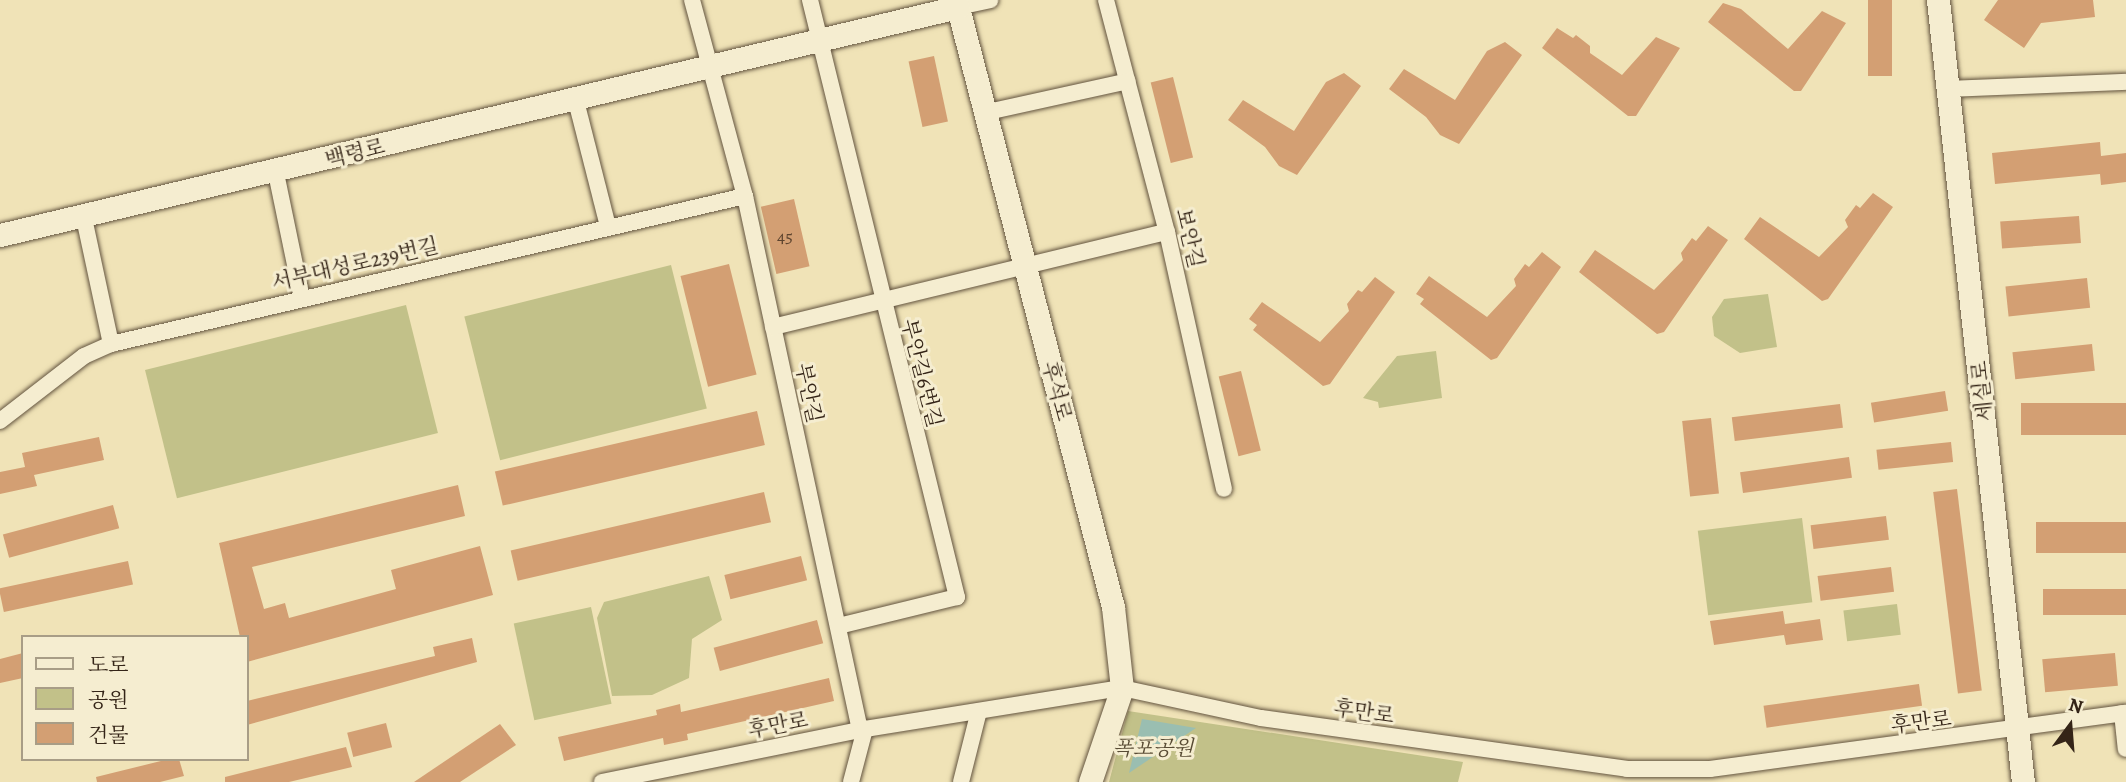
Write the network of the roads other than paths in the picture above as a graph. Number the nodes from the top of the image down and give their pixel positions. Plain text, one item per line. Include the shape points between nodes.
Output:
1 (692, 0) edge
2 (810, 0) edge
3 (990, 0) edge
4 (1106, 0) edge
5 (1938, 0) edge
6 (957, 3) edge
7 (820, 40) junction
8 (709, 66) junction
9 (1128, 81) junction
10 (2126, 82) edge
11 (1949, 89) junction
12 (575, 97) junction
13 (983, 113) junction
14 (275, 173) junction
15 (745, 196) junction
16 (84, 218) junction
17 (608, 226) junction
18 (1167, 232) junction
19 (0, 236) edge
20 (1024, 262) junction
21 (302, 298) junction
22 (882, 300) junction
23 (773, 327) junction
24 (111, 344) junction
25 (0, 421) edge
26 (1224, 489) dead end
27 (839, 626) junction
28 (1122, 688) junction
29 (979, 711) junction
30 (2124, 713) edge
31 (2017, 729) junction
32 (862, 730) junction
33 (2126, 749) edge
34 (602, 782) edge
35 (851, 782) edge
36 (961, 782) edge
37 (1090, 782) edge
38 (2023, 782) edge

1 - 8 street
2 - 7 street
3 - 6 street
4 - 9 street, 보안길
5 - 11 street, 세실로
6 - 7 street, 백령로
6 - 13 street, 후석로
7 - 8 street, 백령로
7 - 22 street, 부안길6번길
8 - 12 street, 백령로
8 - 15 street, 부안길
9 - 13 street
9 - 18 street, 보안길
10 - 11 street
11 - 31 street, 세실로
12 - 14 street, 백령로
12 - 17 street
13 - 20 street, 후석로
14 - 16 street, 백령로
14 - 21 street
15 - 17 street, 서부대성로239번길
15 - 23 street, 부안길
16 - 19 street, 백령로
16 - 24 street
17 - 21 street, 서부대성로239번길
18 - 20 street
18 - 26 street, 보안길
20 - 22 street
20 - 28 street, 후석로 via 1113,607
21 - 24 street, 서부대성로239번길
22 - 23 street
22 - 27 street, 부안길6번길 via 957,597
23 - 27 street, 부안길
24 - 25 street, 서부대성로239번길 via 84,356
27 - 32 street, 부안길
28 - 29 street, 후만로
28 - 31 street, 후만로 via 1261,718 1627,769 1710,769
28 - 37 street, 후석로
29 - 32 street, 후만로
29 - 36 street
30 - 31 street, 후만로
30 - 33 street
31 - 38 street, 세실로
32 - 34 street, 후만로
32 - 35 street

